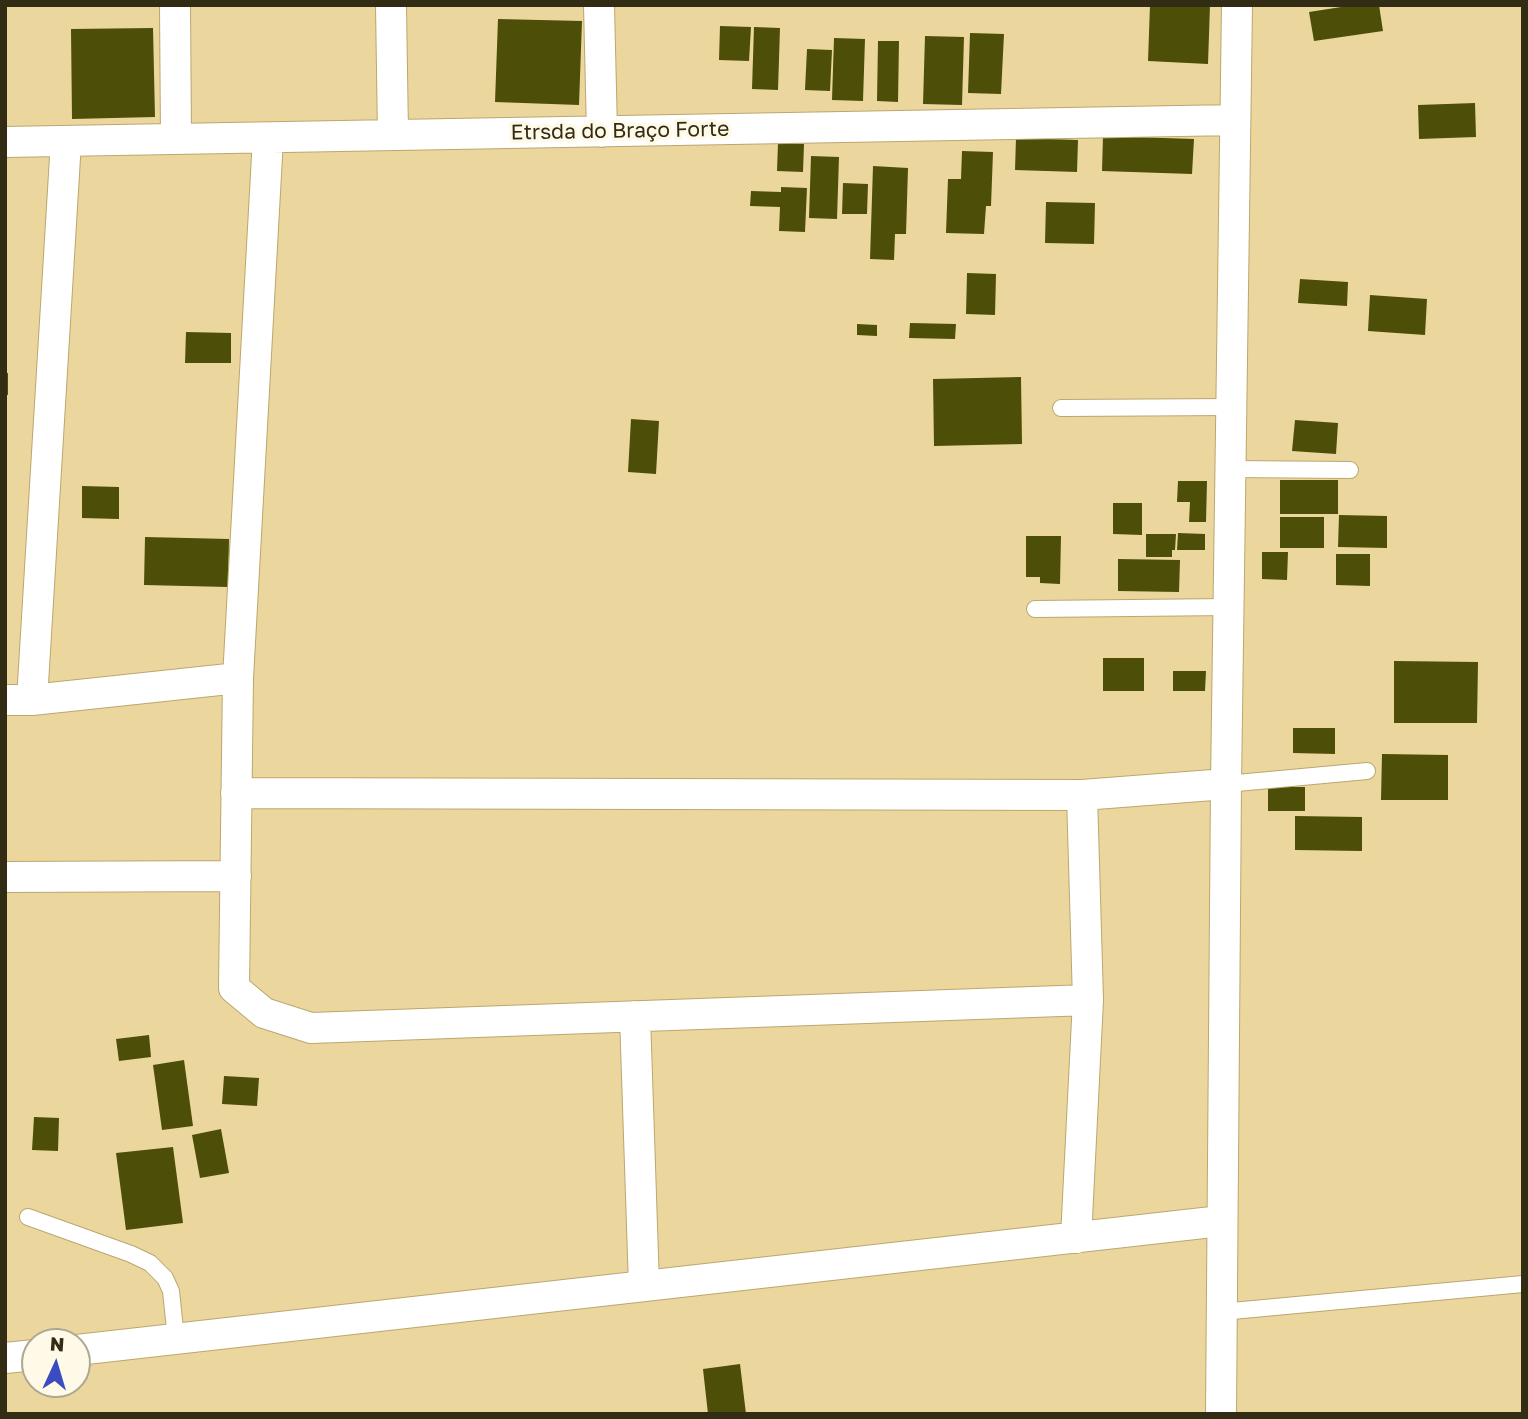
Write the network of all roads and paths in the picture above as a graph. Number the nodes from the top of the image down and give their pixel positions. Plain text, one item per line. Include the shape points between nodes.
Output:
1 (175, 5) edge
2 (391, 5) edge
3 (599, 5) edge
4 (1237, 5) edge
5 (1235, 120) junction
6 (602, 132) junction
7 (393, 135) junction
8 (268, 138) junction
9 (176, 139) junction
10 (66, 141) junction
11 (5, 142) edge
12 (1231, 407) junction
13 (1061, 408) dead end
14 (1230, 469) junction
15 (1350, 470) dead end
16 (1228, 607) junction
17 (1035, 609) dead end
18 (238, 678) junction
19 (18, 700) edge
20 (1367, 771) dead end
21 (1226, 784) junction
22 (236, 793) junction
23 (1082, 795) junction
24 (236, 876) junction
25 (5, 877) edge
26 (1088, 1000) junction
27 (635, 1017) junction
28 (28, 1217) dead end
29 (1221, 1221) junction
30 (1076, 1238) junction
31 (1523, 1284) edge
32 (645, 1286) junction
33 (1221, 1312) junction
34 (176, 1339) junction
35 (91, 1348) edge
36 (1221, 1414) edge

1 - 9 street
2 - 7 street
3 - 6 street
4 - 5 street
5 - 6 street, Etrsda do Braço Forte
5 - 12 street
6 - 7 street, Etrsda do Braço Forte
7 - 8 street, Etrsda do Braço Forte
8 - 9 street, Etrsda do Braço Forte
8 - 18 street
9 - 10 street, Etrsda do Braço Forte
10 - 11 street, Etrsda do Braço Forte
10 - 19 street
12 - 13 lane
12 - 14 street
14 - 15 lane
14 - 16 street
16 - 17 lane
16 - 21 street
18 - 19 street
18 - 22 street
20 - 21 lane
21 - 23 street
21 - 29 street
22 - 23 street
22 - 24 street
23 - 26 street
24 - 25 street
24 - 27 street via 234,988 264,1013 312,1028
26 - 27 street
26 - 30 street
27 - 32 street
28 - 34 lane via 150,1263 171,1291
29 - 30 street
29 - 33 street
30 - 32 street
31 - 33 lane
32 - 34 street
33 - 36 street
34 - 35 street

